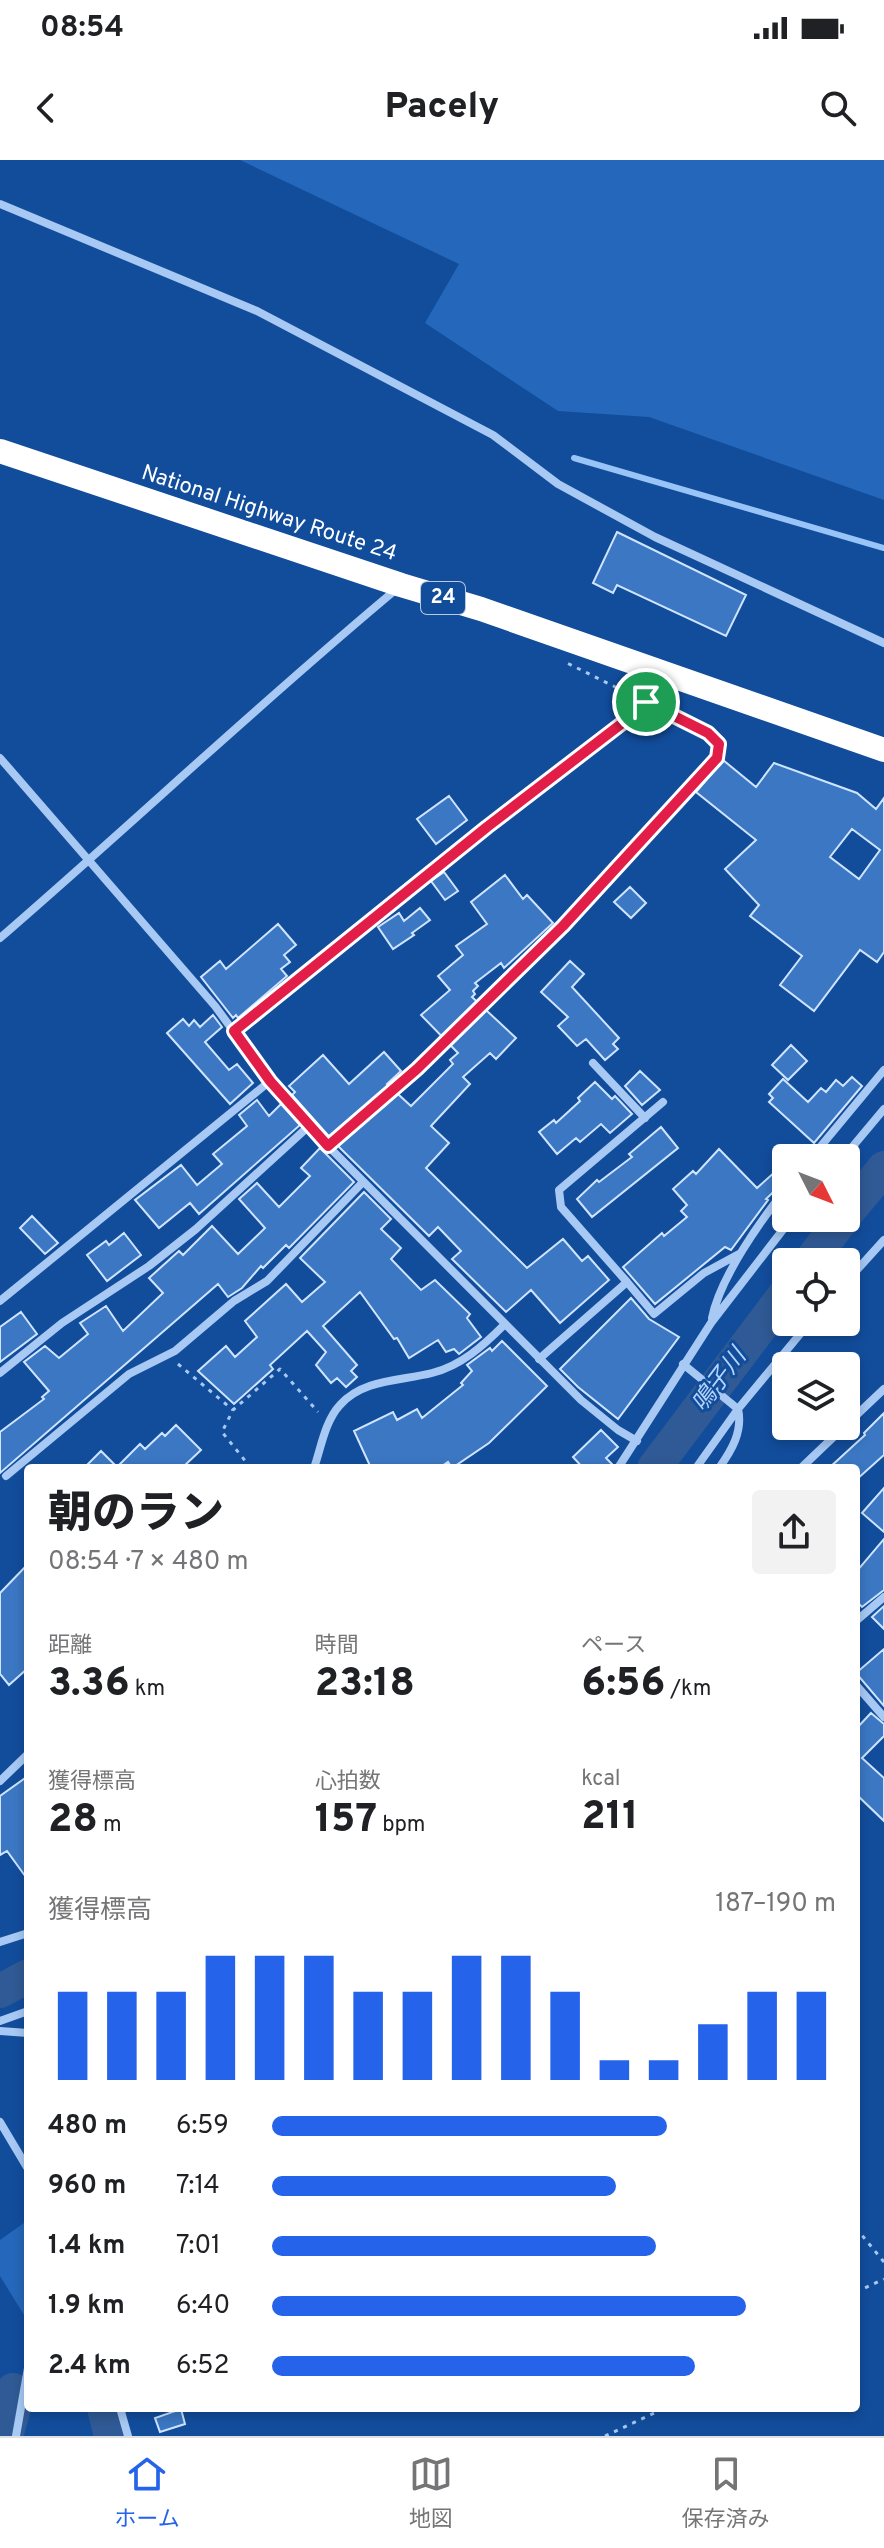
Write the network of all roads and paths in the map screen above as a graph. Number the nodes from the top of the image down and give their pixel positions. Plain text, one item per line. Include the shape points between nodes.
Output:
1 (0, 204) edge
2 (0, 451) edge
3 (401, 585) junction
4 (555, 634) junction
5 (884, 643) edge
6 (646, 702) junction
7 (884, 750) edge
8 (0, 758) edge
9 (89, 861) junction
10 (0, 938) edge
11 (234, 1031) junction
12 (593, 1063) dead end
13 (884, 1070) edge
14 (270, 1081) junction
15 (663, 1102) dead end
16 (884, 1109) edge
17 (645, 1118) junction
18 (310, 1125) junction
19 (823, 1144) edge
20 (855, 1144) edge
21 (328, 1146) junction
22 (363, 1182) junction
23 (772, 1209) edge
24 (781, 1232) edge
25 (884, 1240) edge
26 (741, 1253) junction
27 (860, 1267) edge
28 (627, 1282) junction
29 (0, 1301) edge
30 (711, 1323) junction
31 (504, 1325) junction
32 (798, 1336) edge
33 (167, 1355) junction
34 (539, 1359) junction
35 (687, 1366) junction
36 (0, 1373) edge
37 (884, 1389) edge
38 (736, 1406) junction
39 (233, 1410) junction
40 (860, 1412) edge
41 (329, 1424) junction
42 (831, 1440) edge
43 (637, 1441) junction
44 (248, 1464) edge
45 (315, 1464) edge
46 (621, 1464) edge
47 (699, 1464) edge
48 (721, 1464) edge
49 (805, 1464) edge
50 (6, 1476) dead end
51 (884, 1597) edge
52 (860, 1618) edge
53 (860, 1693) edge
54 (884, 1717) edge
55 (24, 1758) edge
56 (0, 1781) edge
57 (24, 1934) edge
58 (0, 1942) edge
59 (24, 2012) edge
60 (0, 2021) edge
61 (0, 2031) edge
62 (24, 2033) edge
63 (0, 2122) edge
64 (24, 2162) edge
65 (860, 2233) edge
66 (884, 2262) edge
67 (884, 2279) edge
68 (860, 2290) edge
69 (24, 2391) edge
70 (121, 2412) edge
71 (656, 2412) edge
72 (16, 2436) edge
73 (128, 2436) edge
74 (605, 2436) edge

1 - 5 street via 257,311 493,435 558,484 655,537
2 - 3 highway, National Highway Route 24 / 24
3 - 4 highway, National Highway Route 24 / 24
3 - 9 street
4 - 6 path via 559,660
4 - 7 highway, National Highway Route 24 / 24
6 - 11 path
6 - 21 path via 708,733 719,744 717,758 563,926 417,1069
8 - 9 street
9 - 10 street
9 - 11 street
11 - 14 street
12 - 17 street
13 - 19 street
14 - 18 street
14 - 29 street
15 - 17 street
16 - 20 street
17 - 28 street via 559,1190 561,1207
18 - 21 street
18 - 36 street via 196,1229
21 - 22 street
22 - 31 street
22 - 33 street via 267,1281
23 - 26 street
24 - 30 street
25 - 27 street
26 - 28 street via 704,1273 654,1314
26 - 30 street
28 - 34 street
30 - 35 street
31 - 34 street
31 - 41 street via 477,1351 435,1373 356,1392
32 - 38 street
33 - 39 path
33 - 50 street via 129,1374
34 - 43 street via 581,1400
35 - 38 street
35 - 43 street
37 - 40 street
38 - 47 street
38 - 48 street via 741,1420 738,1437
39 - 41 path via 280,1369
39 - 44 path via 222,1432
41 - 45 street
42 - 49 street
43 - 46 street
51 - 52 street
53 - 54 street
55 - 56 street
57 - 58 street
59 - 60 street
61 - 62 street
63 - 64 street
65 - 66 path
67 - 68 path
69 - 72 street
70 - 73 street
71 - 74 path

